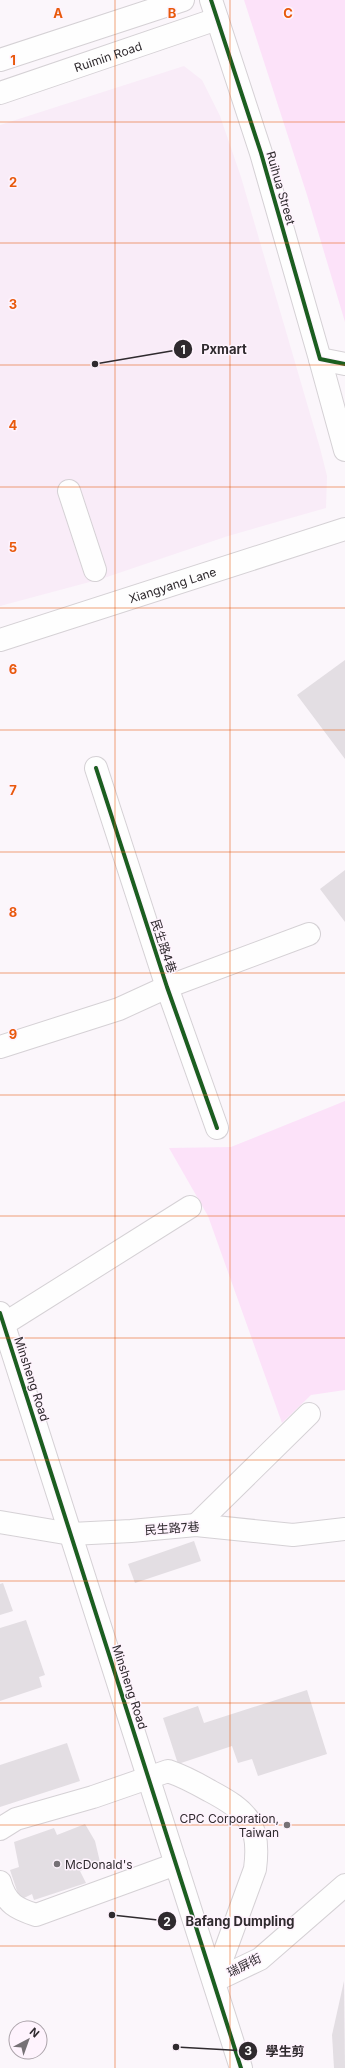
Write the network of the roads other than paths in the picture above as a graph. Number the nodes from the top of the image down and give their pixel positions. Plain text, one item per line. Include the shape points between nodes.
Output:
1 (183, 0) edge
2 (214, 10) edge
3 (0, 60) edge
4 (0, 93) edge
5 (320, 360) junction
6 (345, 364) edge
7 (345, 450) edge
8 (69, 491) dead end
9 (345, 529) edge
10 (95, 570) dead end
11 (0, 640) edge
12 (96, 768) dead end
13 (309, 934) dead end
14 (167, 987) junction
15 (0, 1047) edge
16 (217, 1128) dead end
17 (190, 1207) dead end
18 (2, 1318) edge
19 (309, 1414) dead end
20 (0, 1522) edge
21 (196, 1525) junction
22 (345, 1530) edge
23 (71, 1534) junction
24 (148, 1777) junction
25 (0, 1829) edge
26 (176, 1864) junction
27 (0, 1882) edge
28 (345, 1885) edge
29 (214, 1980) junction
30 (241, 2068) edge

1 - 3 street
2 - 4 street, Ruimin Road
2 - 5 street, Ruihua Street via 261,153
5 - 6 street
5 - 7 street, Ruihua Street
8 - 10 street
9 - 11 street, Xiangyang Lane
12 - 14 street, 民生路4巷
13 - 14 street, 民生路4巷
14 - 15 street, 民生路4巷 via 119,1009
14 - 16 street, 民生路4巷
17 - 18 street
18 - 23 street, Minsheng Road
19 - 21 street
20 - 23 street, 民生路7巷
21 - 22 street, 民生路7巷 via 293,1535
21 - 23 street, 民生路7巷
23 - 24 street, Minsheng Road
24 - 25 street via 93,1797 16,1819
24 - 26 street, Minsheng Road
24 - 29 street via 168,1772 193,1782 233,1804 246,1815 254,1829 258,1850 255,1869
26 - 27 street via 36,1915 16,1909 2,1891
26 - 29 street, Minsheng Road
28 - 29 street, 瑞屏街 via 260,1959
29 - 30 street, Minsheng Road

